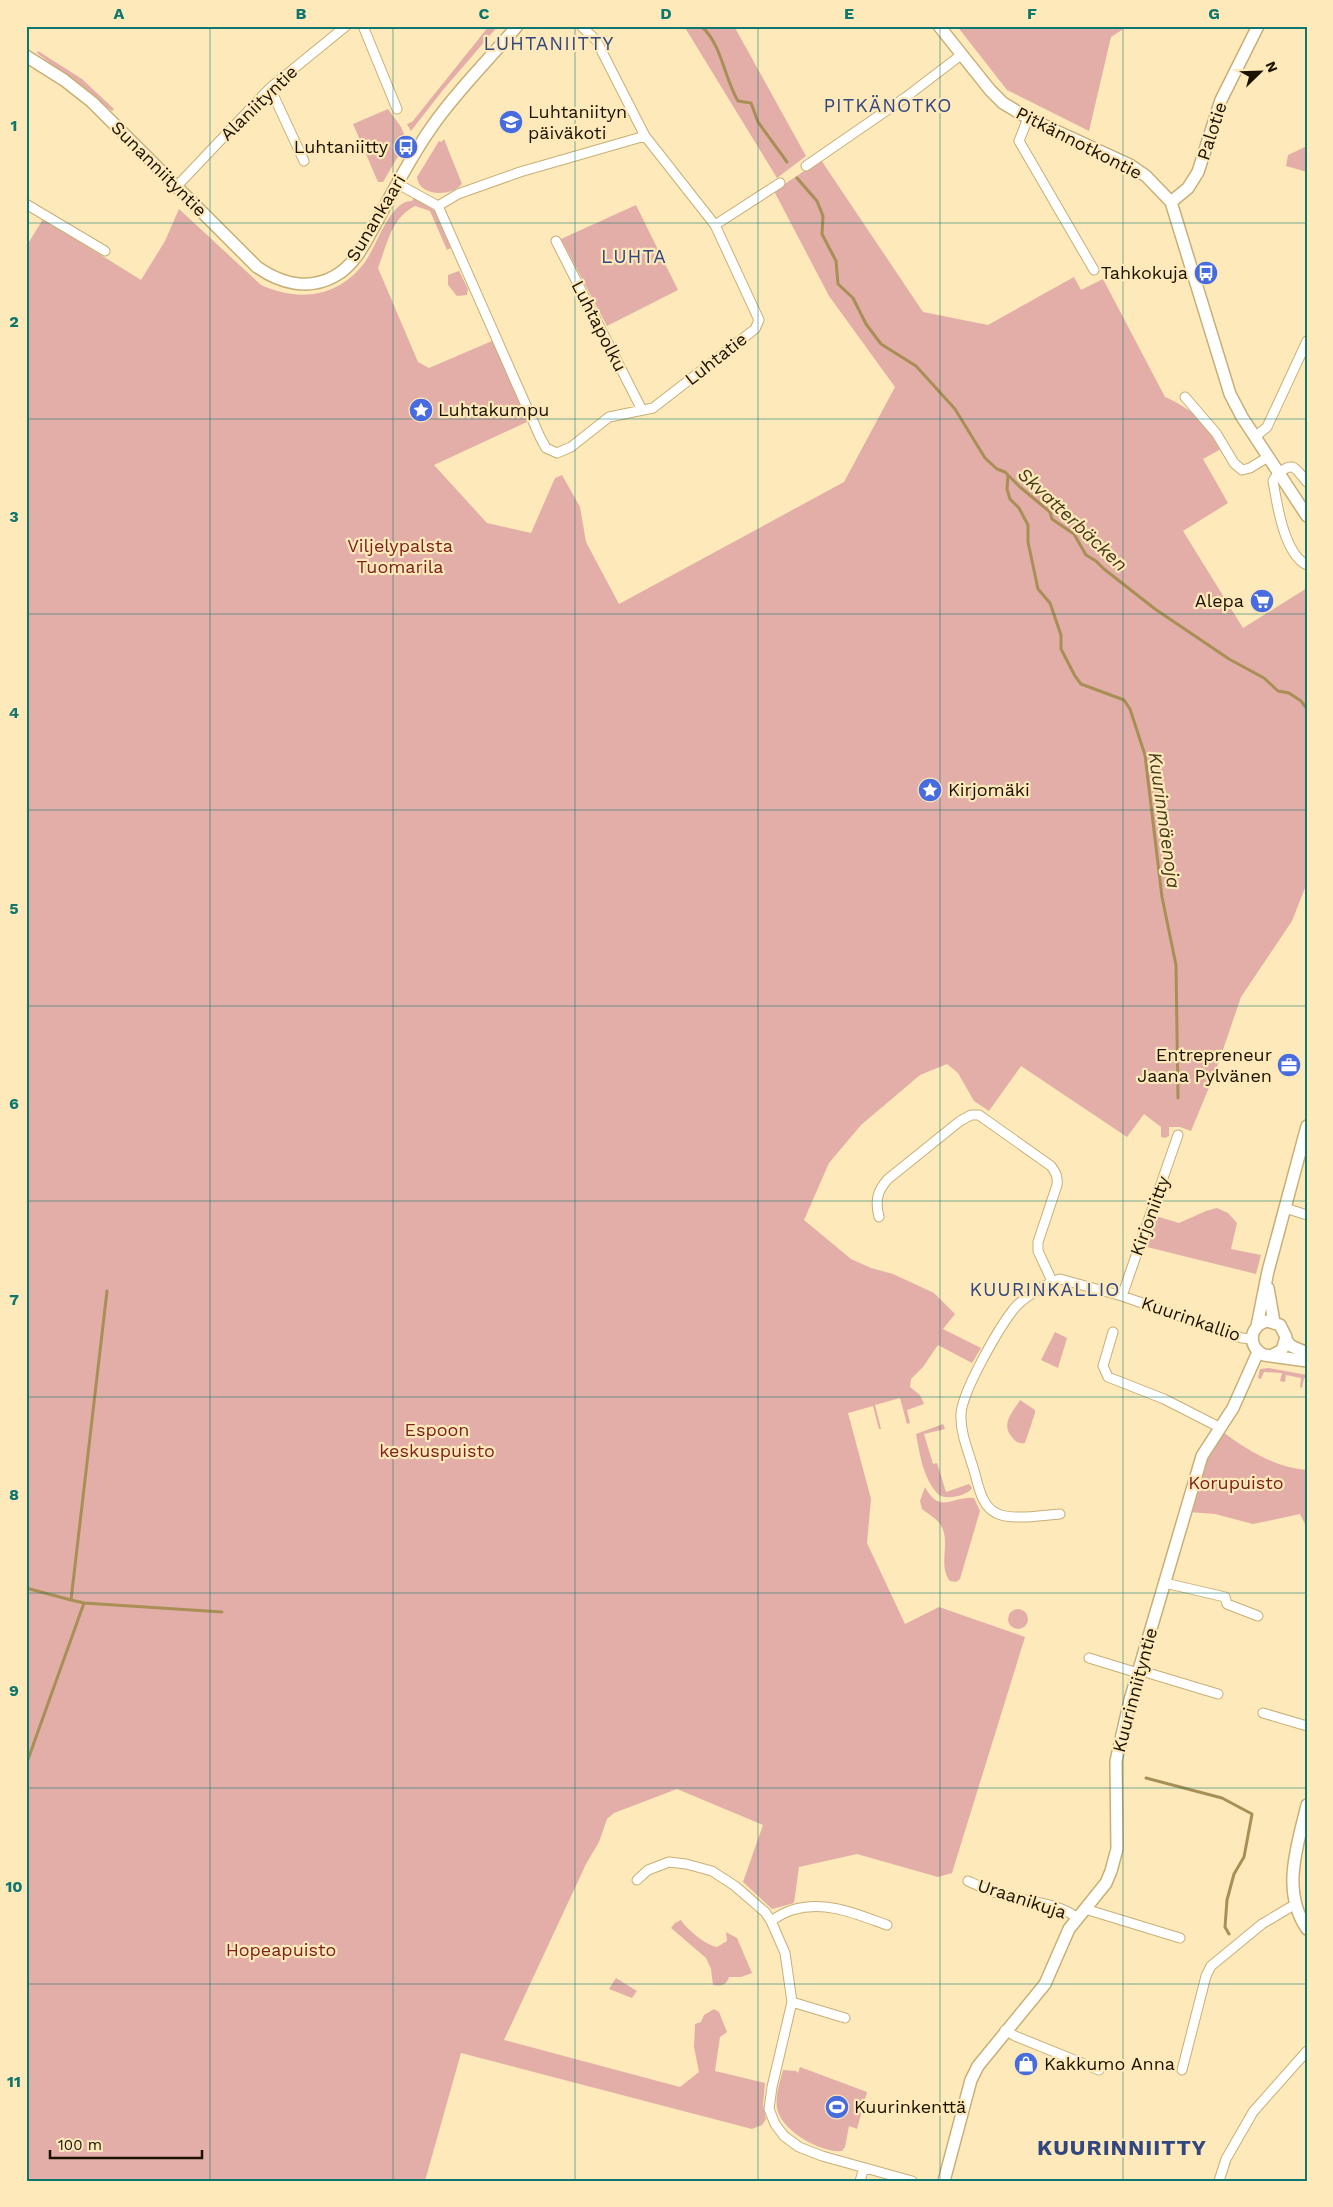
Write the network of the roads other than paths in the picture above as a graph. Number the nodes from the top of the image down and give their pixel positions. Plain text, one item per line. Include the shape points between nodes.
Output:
1 (346, 26) edge
2 (363, 26) edge
3 (517, 26) edge
4 (939, 26) edge
5 (1258, 26) edge
6 (582, 27) edge
7 (961, 55) junction
8 (26, 56) edge
9 (270, 88) junction
10 (397, 109) dead end
11 (1028, 118) junction
12 (645, 136) junction
13 (304, 161) dead end
14 (806, 166) dead end
15 (780, 183) dead end
16 (398, 184) junction
17 (177, 186) junction
18 (1171, 202) junction
19 (26, 204) edge
20 (438, 206) junction
21 (715, 225) junction
22 (556, 241) dead end
23 (105, 251) dead end
24 (1094, 270) dead end
25 (289, 283) joint
26 (1306, 343) edge
27 (1185, 397) dead end
28 (642, 410) junction
29 (1254, 437) junction
30 (1268, 457) junction
31 (1279, 473) junction
32 (1307, 482) edge
33 (1307, 516) edge
34 (1307, 565) edge
35 (1307, 1126) edge
36 (1178, 1135) dead end
37 (1284, 1208) junction
38 (1307, 1215) edge
39 (879, 1217) dead end
40 (1268, 1271) junction
41 (1052, 1281) junction
42 (1122, 1296) junction
43 (1274, 1322) junction
44 (1257, 1326) junction
45 (1112, 1332) dead end
46 (1252, 1338) junction
47 (1286, 1340) junction
48 (1258, 1352) junction
49 (1307, 1353) edge
50 (1271, 1356) junction
51 (1307, 1361) edge
52 (1219, 1427) junction
53 (1060, 1514) dead end
54 (1165, 1583) junction
55 (1258, 1616) dead end
56 (1089, 1658) dead end
57 (1138, 1673) junction
58 (1218, 1694) dead end
59 (1263, 1713) dead end
60 (1307, 1726) edge
61 (1307, 1805) edge
62 (637, 1880) dead end
63 (968, 1881) dead end
64 (1294, 1905) junction
65 (1081, 1914) junction
66 (771, 1921) junction
67 (887, 1925) dead end
68 (1307, 1929) edge
69 (1180, 1938) dead end
70 (792, 2002) junction
71 (845, 2018) dead end
72 (1006, 2030) junction
73 (1307, 2051) edge
74 (1099, 2070) dead end
75 (1182, 2070) dead end
76 (864, 2168) junction
77 (860, 2181) edge
78 (912, 2181) edge
79 (944, 2181) edge
80 (1219, 2181) edge

1 - 9 street, Alaniityntie
2 - 10 street
3 - 16 street, Sunankaari via 432,126
4 - 7 street, Pitkännotkontie
5 - 18 street, Palotie via 1220,100 1198,172 1188,188
6 - 12 street, Luhtatie via 596,40
7 - 11 street, Pitkännotkontie via 996,96
7 - 14 street
8 - 17 street, Sunanniityntie via 92,102
9 - 13 street
9 - 17 street, Alaniityntie
11 - 18 street, Pitkännotkontie via 1130,165 1146,176
11 - 24 street via 1019,141
12 - 20 street via 520,172 458,194
12 - 21 street, Luhtatie
15 - 21 street
16 - 20 street
16 - 25 street, Sunankaari via 348,267 319,282
17 - 25 street, Sunanniityntie via 257,267
18 - 29 street, Pitkännotkontie via 1223,375
19 - 23 street
20 - 28 street, Luhtatie via 546,448 557,453 570,448 609,417
21 - 28 street, Luhtatie via 759,320 749,334 653,408
22 - 28 street, Luhtapolku
26 - 29 street via 1267,427
27 - 30 street via 1242,470
29 - 30 street, Pitkännotkontie
30 - 31 street, Pitkännotkontie
31 - 32 street via 1294,467
31 - 33 street, Pitkännotkontie
31 - 34 street via 1273,482 1282,527 1293,550
35 - 37 street
36 - 42 street, Kirjoniitty
37 - 38 street
37 - 40 street
39 - 41 street via 877,1195 888,1179 960,1121 979,1115 1056,1172 1057,1185 1038,1242 1038,1251
40 - 43 street
40 - 44 street
41 - 42 street, Kuurinkallio via 1068,1280
41 - 53 street via 1014,1308 980,1368 964,1400 961,1414 980,1492 989,1508 1006,1516
42 - 46 street, Kuurinkallio via 1242,1338
43 - 44 street
43 - 47 street via 1284,1330
44 - 46 street
45 - 52 street via 1104,1366 1108,1378 1164,1399
46 - 48 street
47 - 49 street
47 - 50 street via 1282,1350
48 - 50 street
48 - 52 street, Kuurinniityntie via 1233,1408
50 - 51 street
52 - 54 street, Kuurinniityntie via 1202,1456 1194,1478
54 - 55 street via 1225,1597 1227,1604
54 - 57 street, Kuurinniityntie
56 - 57 street
57 - 58 street via 1145,1672
57 - 65 street, Kuurinniityntie via 1116,1761 1115,1858 1106,1883
59 - 60 street
61 - 64 street via 1294,1864
62 - 66 street via 651,1868 669,1862 712,1871 741,1890
63 - 65 street, Uraanikuja via 989,1891
64 - 68 street
64 - 75 street via 1262,1924 1211,1966
65 - 69 street, Uraanikuja
65 - 72 street, Kuurinniityntie via 1063,1941 1045,1984
66 - 67 street via 792,1910 827,1906
66 - 70 street via 785,1953
70 - 71 street
70 - 76 street via 772,2087 769,2109 775,2124 799,2147
72 - 74 street
72 - 79 street, Kuurinniityntie via 985,2055 971,2080
73 - 80 street via 1253,2112 1226,2159
76 - 77 street
76 - 78 street

